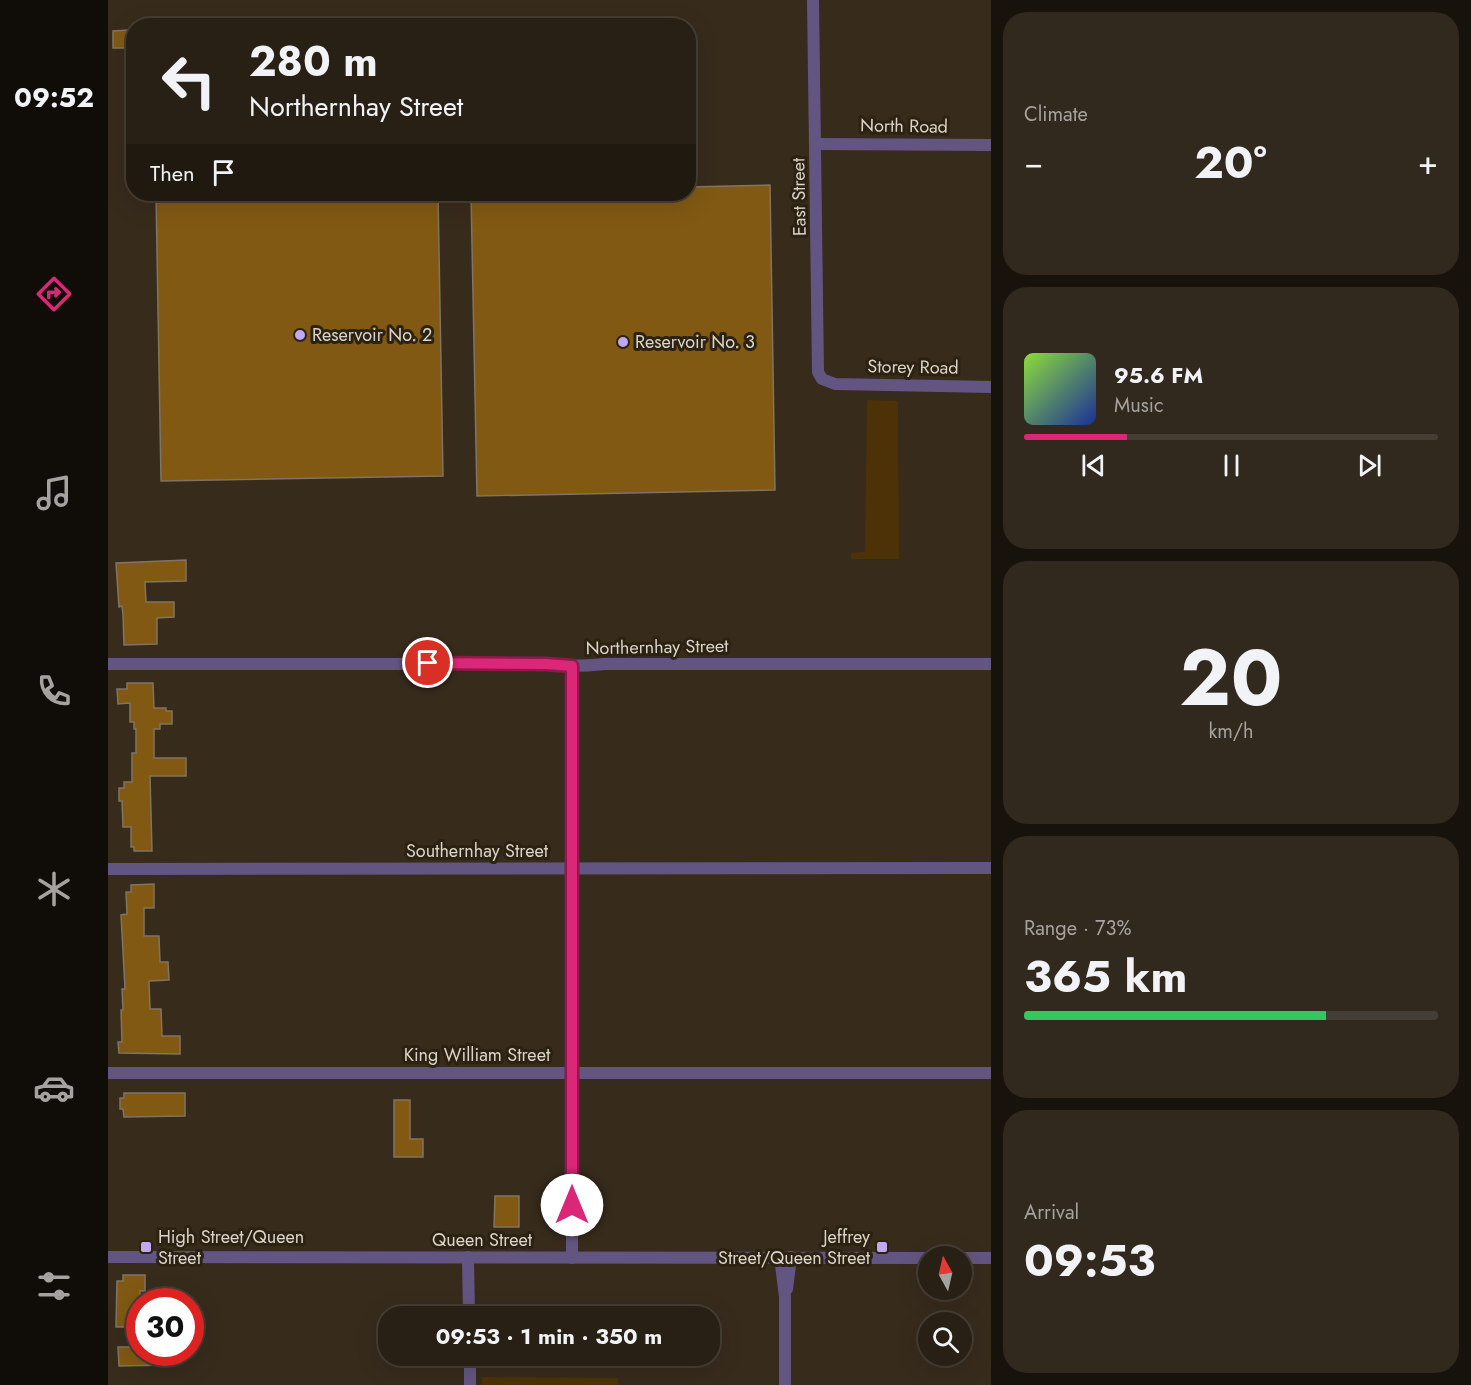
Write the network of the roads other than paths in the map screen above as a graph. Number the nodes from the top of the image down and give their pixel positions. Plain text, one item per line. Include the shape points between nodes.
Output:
1 (813, 0) edge
2 (816, 144) junction
3 (991, 145) edge
4 (835, 384) joint
5 (991, 387) edge
6 (108, 664) edge
7 (991, 664) edge
8 (572, 666) junction
9 (991, 868) edge
10 (108, 869) edge
11 (571, 869) junction
12 (108, 1073) edge
13 (572, 1073) junction
14 (991, 1073) edge
15 (108, 1257) edge
16 (468, 1257) junction
17 (785, 1257) junction
18 (572, 1258) junction
19 (918, 1258) edge
20 (972, 1258) edge
21 (991, 1258) edge
22 (469, 1306) edge
23 (470, 1366) edge
24 (470, 1385) edge
25 (785, 1385) edge

1 - 2 street, East Street
2 - 3 street, North Road
2 - 4 street, East Street via 818,372 822,379
4 - 5 street, Storey Road
6 - 8 street, Northernhay Street
7 - 8 street, Northernhay Street
8 - 11 street
9 - 11 street, Southernhay Street
10 - 11 street, Southernhay Street
11 - 13 street
12 - 13 street, King William Street
13 - 14 street, King William Street
13 - 18 street
15 - 16 street, Queen Street
16 - 18 street, Queen Street
16 - 22 street
17 - 18 street, Queen Street
17 - 19 street, Queen Street
17 - 25 street
20 - 21 street
23 - 24 street

